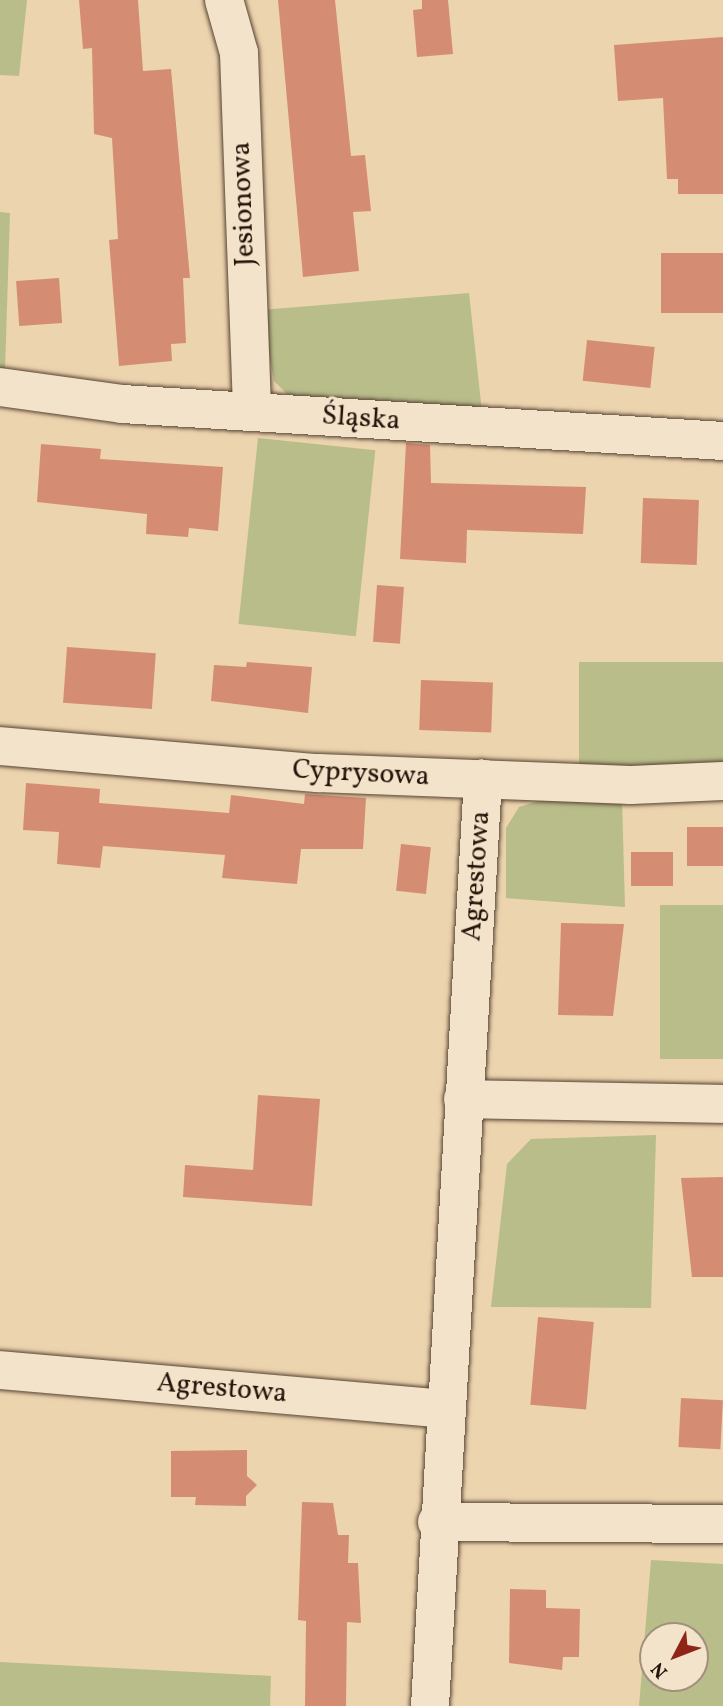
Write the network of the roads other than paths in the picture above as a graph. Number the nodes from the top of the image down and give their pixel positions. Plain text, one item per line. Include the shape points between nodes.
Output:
1 (224, 0) edge
2 (0, 387) edge
3 (252, 411) junction
4 (723, 441) edge
5 (0, 746) edge
6 (483, 779) junction
7 (723, 781) edge
8 (464, 1098) junction
9 (723, 1104) edge
10 (0, 1370) edge
11 (443, 1409) junction
12 (438, 1522) junction
13 (723, 1524) edge
14 (430, 1706) edge

1 - 3 street, Jesionowa via 239,53
2 - 3 street, Śląska via 122,404
3 - 4 street, Śląska
5 - 6 street, Cyprysowa via 318,773
6 - 7 street, Cyprysowa
6 - 8 street, Agrestowa
8 - 9 street
8 - 11 street, Agrestowa
10 - 11 street, Agrestowa
11 - 12 street, Agrestowa
12 - 13 street
12 - 14 street, Agrestowa

